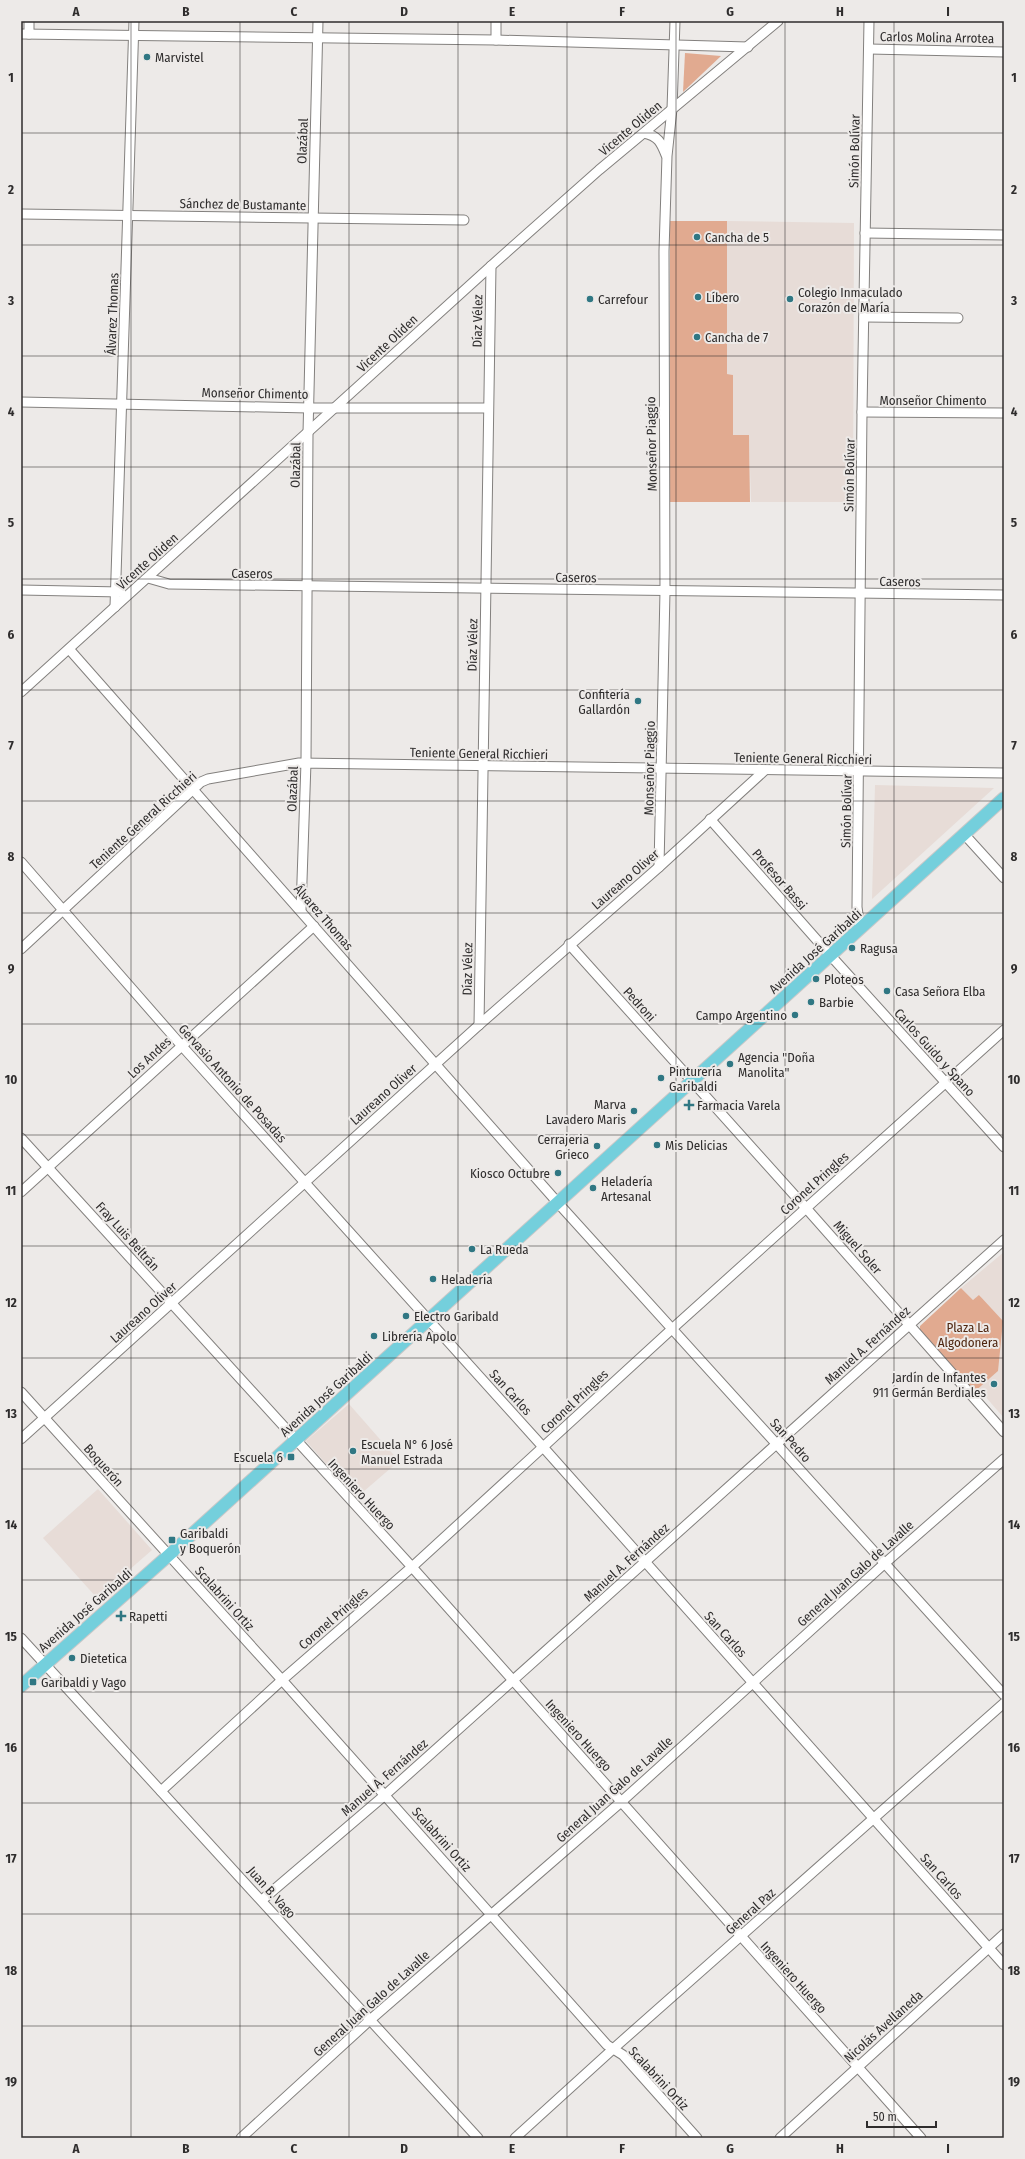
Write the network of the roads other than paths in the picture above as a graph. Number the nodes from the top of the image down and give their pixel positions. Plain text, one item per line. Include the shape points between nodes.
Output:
1 (29, 21) edge
2 (134, 21) edge
3 (318, 21) edge
4 (496, 21) edge
5 (675, 21) edge
6 (778, 21) edge
7 (869, 21) edge
8 (25, 34) edge
9 (134, 36) junction
10 (318, 38) junction
11 (496, 40) junction
12 (674, 46) junction
13 (748, 48) junction
14 (869, 49) junction
15 (1004, 52) edge
16 (672, 108) junction
17 (644, 133) junction
18 (667, 156) junction
19 (21, 214) edge
20 (128, 216) junction
21 (312, 218) junction
22 (464, 220) dead end
23 (865, 233) junction
24 (1004, 235) edge
25 (491, 266) junction
26 (864, 317) junction
27 (958, 318) dead end
28 (21, 402) edge
29 (123, 404) junction
30 (309, 408) junction
31 (337, 408) junction
32 (488, 408) junction
33 (862, 412) junction
34 (1004, 413) edge
35 (308, 433) junction
36 (148, 578) junction
37 (307, 587) junction
38 (486, 589) junction
39 (21, 590) edge
40 (132, 591) junction
41 (665, 591) junction
42 (116, 592) junction
43 (860, 594) junction
44 (1004, 595) edge
45 (115, 607) junction
46 (69, 649) junction
47 (21, 692) edge
48 (306, 762) junction
49 (483, 766) junction
50 (662, 768) junction
51 (764, 771) junction
52 (859, 772) junction
53 (1004, 773) edge
54 (192, 790) junction
55 (1004, 798) edge
56 (710, 820) junction
57 (964, 834) junction
58 (21, 862) edge
59 (660, 867) junction
60 (1004, 878) edge
61 (65, 910) junction
62 (301, 910) junction
63 (314, 926) junction
64 (860, 929) junction
65 (569, 944) junction
66 (21, 949) edge
67 (830, 956) junction
68 (479, 1025) junction
69 (1004, 1030) edge
70 (181, 1045) junction
71 (436, 1064) junction
72 (691, 1081) junction
73 (945, 1083) junction
74 (21, 1138) edge
75 (1004, 1147) edge
76 (48, 1168) junction
77 (304, 1182) junction
78 (21, 1192) edge
79 (558, 1203) junction
80 (806, 1208) junction
81 (1004, 1240) edge
82 (172, 1303) junction
83 (428, 1320) junction
84 (909, 1325) junction
85 (673, 1328) junction
86 (21, 1392) edge
87 (44, 1418) junction
88 (1004, 1432) edge
89 (21, 1439) edge
90 (295, 1441) junction
91 (777, 1443) junction
92 (543, 1447) junction
93 (1004, 1459) edge
94 (169, 1555) junction
95 (645, 1563) junction
96 (884, 1564) junction
97 (412, 1567) junction
98 (21, 1638) edge
99 (45, 1664) junction
100 (282, 1680) junction
101 (513, 1680) junction
102 (752, 1683) junction
103 (21, 1686) edge
104 (1004, 1695) edge
105 (1004, 1703) edge
106 (161, 1791) junction
107 (385, 1795) junction
108 (621, 1802) junction
109 (873, 1818) junction
110 (262, 1900) junction
111 (492, 1915) junction
112 (1004, 1934) edge
113 (741, 1937) junction
114 (988, 1948) junction
115 (1004, 1965) edge
116 (370, 2020) junction
117 (613, 2049) junction
118 (857, 2067) junction
119 (241, 2138) edge
120 (478, 2138) edge
121 (515, 2138) edge
122 (697, 2138) edge
123 (780, 2138) edge
124 (921, 2138) edge

1 - 8 street
2 - 9 street, Álvarez Thomas
3 - 10 street, Olazábal
4 - 11 street
5 - 12 street, Monseñor Piaggio
6 - 13 street, Vicente Oliden
7 - 14 street, Simón Bolívar
8 - 9 street
9 - 10 street
9 - 20 street, Álvarez Thomas
10 - 11 street
10 - 21 street, Olazábal
11 - 12 street
12 - 13 street
12 - 16 street, Monseñor Piaggio
13 - 16 street, Vicente Oliden
14 - 15 street, Carlos Molina Arrotea
14 - 23 street, Simón Bolívar
16 - 17 street, Vicente Oliden
16 - 18 street, Monseñor Piaggio
17 - 18 street via 654,135 660,140
17 - 25 street, Vicente Oliden
18 - 41 street, Monseñor Piaggio via 663,364
19 - 20 street, Sánchez de Bustamante
20 - 21 street, Sánchez de Bustamante
20 - 29 street, Álvarez Thomas
21 - 22 street, Sánchez de Bustamante
21 - 30 street, Olazábal
23 - 24 street
23 - 26 street, Simón Bolívar
25 - 31 street, Vicente Oliden
25 - 32 street, Díaz Vélez
26 - 27 street
26 - 33 street, Simón Bolívar
28 - 29 street, Monseñor Chimento
29 - 30 street, Monseñor Chimento
29 - 42 street, Álvarez Thomas
30 - 31 street, Monseñor Chimento
30 - 35 street, Olazábal
31 - 32 street, Monseñor Chimento
31 - 35 street, Vicente Oliden
32 - 38 street, Díaz Vélez
33 - 34 street, Monseñor Chimento
33 - 43 street, Simón Bolívar
35 - 36 street, Vicente Oliden
35 - 37 street, Olazábal
36 - 37 street, Caseros via 169,584
36 - 40 street, Vicente Oliden
37 - 38 street, Caseros
37 - 48 street, Olazábal
38 - 41 street, Caseros
38 - 49 street, Díaz Vélez
39 - 42 street
40 - 42 street
40 - 45 street, Vicente Oliden
41 - 43 street, Caseros
41 - 50 street, Monseñor Piaggio
42 - 45 street, Álvarez Thomas
43 - 44 street, Caseros
43 - 52 street, Simón Bolívar
45 - 46 street, Vicente Oliden
46 - 47 street, Vicente Oliden
46 - 54 street, Álvarez Thomas
48 - 49 street, Teniente General Ricchieri
48 - 54 street, Teniente General Ricchieri via 208,779
48 - 62 street, Olazábal
49 - 50 street, Teniente General Ricchieri
49 - 68 street, Díaz Vélez
50 - 51 street, Teniente General Ricchieri
50 - 59 street, Monseñor Piaggio
51 - 52 street, Teniente General Ricchieri
51 - 56 street, Laureano Oliver
52 - 53 street, Teniente General Ricchieri
52 - 64 street, Simón Bolívar via 857,907
54 - 61 street, Teniente General Ricchieri
54 - 62 street, Álvarez Thomas
55 - 57 main road, Avenida José Garibaldi
56 - 59 street, Laureano Oliver
56 - 67 street, Profesor Bassi
57 - 60 street
57 - 64 main road, Avenida José Garibaldi
58 - 61 street, Gervasio Antonio de Posadas
59 - 65 street, Laureano Oliver
61 - 66 street, Teniente General Ricchieri
61 - 70 street, Gervasio Antonio de Posadas
62 - 63 street, Álvarez Thomas
63 - 70 street, Los Andes
63 - 71 street, Álvarez Thomas
64 - 67 main road, Avenida José Garibaldi
65 - 68 street, Laureano Oliver
65 - 72 street, Pedroni
67 - 72 main road, Avenida José Garibaldi
67 - 73 street, Carlos Guido y Spano
68 - 71 street, Laureano Oliver
69 - 73 street, Coronel Pringles
70 - 76 street, Los Andes
70 - 77 street, Gervasio Antonio de Posadas
71 - 77 street, Laureano Oliver
71 - 79 street, Álvarez Thomas
72 - 79 main road, Avenida José Garibaldi
72 - 80 street, Miguel Soler
73 - 75 street, Carlos Guido y Spano
73 - 80 street, Coronel Pringles
74 - 76 street, Fray Luis Beltrán
76 - 78 street, Los Andes
76 - 82 street, Fray Luis Beltrán
77 - 82 street, Laureano Oliver
77 - 83 street, Gervasio Antonio de Posadas
79 - 83 main road, Avenida José Garibaldi
79 - 85 street, San Pedro
80 - 84 street, Miguel Soler
80 - 85 street, Coronel Pringles
81 - 84 street, Manuel A. Fernández
82 - 87 street, Laureano Oliver
82 - 90 street, Fray Luis Beltrán
83 - 90 main road, Avenida José Garibaldi
83 - 92 street, San Carlos
84 - 88 street, Miguel Soler
84 - 91 street, Manuel A. Fernández
85 - 91 street, San Pedro
85 - 92 street, Coronel Pringles
86 - 87 street, Boquerón
87 - 89 street, Laureano Oliver
87 - 94 street, Boquerón
90 - 94 main road, Avenida José Garibaldi
90 - 97 street, Ingeniero Huergo
91 - 95 street, Manuel A. Fernández
91 - 96 street, San Pedro
92 - 95 street, San Carlos
92 - 97 street, Coronel Pringles
93 - 96 street, General Juan Galo de Lavalle
94 - 99 main road, Avenida José Garibaldi
94 - 100 street, Scalabrini Ortiz
95 - 101 street, Manuel A. Fernández
95 - 102 street, San Carlos
96 - 102 street, General Juan Galo de Lavalle
96 - 104 street, San Pedro
97 - 100 street, Coronel Pringles
97 - 101 street, Ingeniero Huergo
98 - 99 street, Juan B. Vago
99 - 103 main road, Avenida José Garibaldi
99 - 106 street, Juan B. Vago
100 - 106 street, Coronel Pringles
100 - 107 street, Scalabrini Ortiz
101 - 107 street, Manuel A. Fernández
101 - 108 street, Ingeniero Huergo
102 - 108 street, General Juan Galo de Lavalle
102 - 109 street, San Carlos
105 - 109 street, General Paz
106 - 110 street, Juan B. Vago
107 - 110 street, Manuel A. Fernández
107 - 111 street, Scalabrini Ortiz
108 - 111 street, General Juan Galo de Lavalle
108 - 113 street, Ingeniero Huergo
109 - 113 street, General Paz
109 - 114 street, San Carlos
110 - 116 street, Juan B. Vago
111 - 116 street, General Juan Galo de Lavalle
111 - 117 street, Scalabrini Ortiz
112 - 114 street, Nicolás Avellaneda
113 - 117 street, General Paz
113 - 118 street, Ingeniero Huergo
114 - 115 street, San Carlos
114 - 118 street, Nicolás Avellaneda
116 - 119 street, General Juan Galo de Lavalle
116 - 120 street, Juan B. Vago
117 - 121 street, General Paz
117 - 122 street, Scalabrini Ortiz via 623,2056
118 - 123 street, Nicolás Avellaneda
118 - 124 street, Ingeniero Huergo

